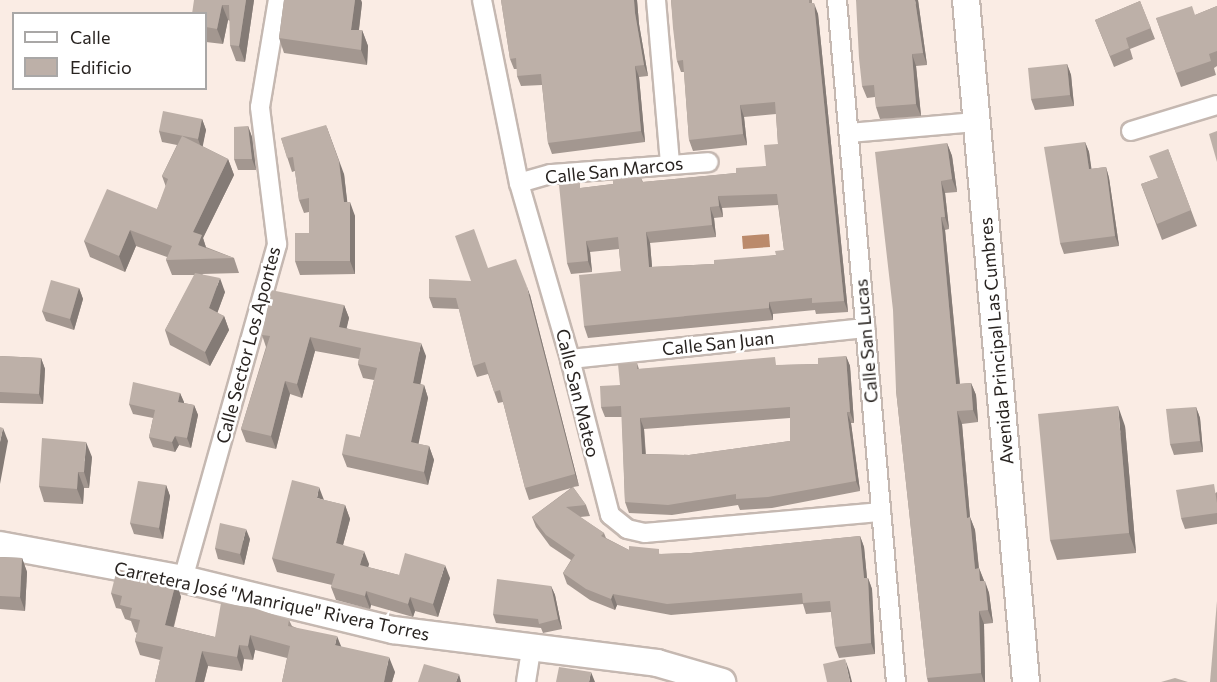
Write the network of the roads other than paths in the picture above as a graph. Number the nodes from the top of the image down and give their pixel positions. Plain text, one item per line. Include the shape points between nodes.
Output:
1 (278, 0) edge
2 (482, 0) edge
3 (656, 0) edge
4 (837, 0) edge
5 (966, 0) edge
6 (1217, 105) edge
7 (976, 122) junction
8 (1131, 131) dead end
9 (849, 134) junction
10 (709, 162) dead end
11 (670, 163) junction
12 (519, 183) junction
13 (865, 328) junction
14 (570, 359) junction
15 (881, 513) junction
16 (0, 545) edge
17 (183, 579) junction
18 (531, 650) junction
19 (526, 682) edge
20 (722, 682) edge
21 (896, 682) edge
22 (1026, 682) edge

1 - 17 street, Calle Sector Los Apontes via 260,107 277,244
2 - 12 street, Calle San Mateo
3 - 11 street
4 - 9 street, Calle San Lucas
5 - 7 street, Avenida Principal Las Cumbres
6 - 8 street
7 - 9 street
7 - 22 street, Avenida Principal Las Cumbres
9 - 13 street, Calle San Lucas
10 - 11 street, Calle San Marcos
11 - 12 street, Calle San Marcos via 551,174
12 - 14 street, Calle San Mateo
13 - 14 street, Calle San Juan
13 - 15 street, Calle San Lucas
14 - 15 street, Calle San Mateo via 606,507 618,524 627,529 659,533
15 - 21 street, Calle San Lucas
16 - 17 street, Carretera José "Manrique" Rivera Torres
17 - 18 street, Carretera José "Manrique" Rivera Torres via 346,621
18 - 19 street
18 - 20 street, Carretera José "Manrique" Rivera Torres via 657,663

